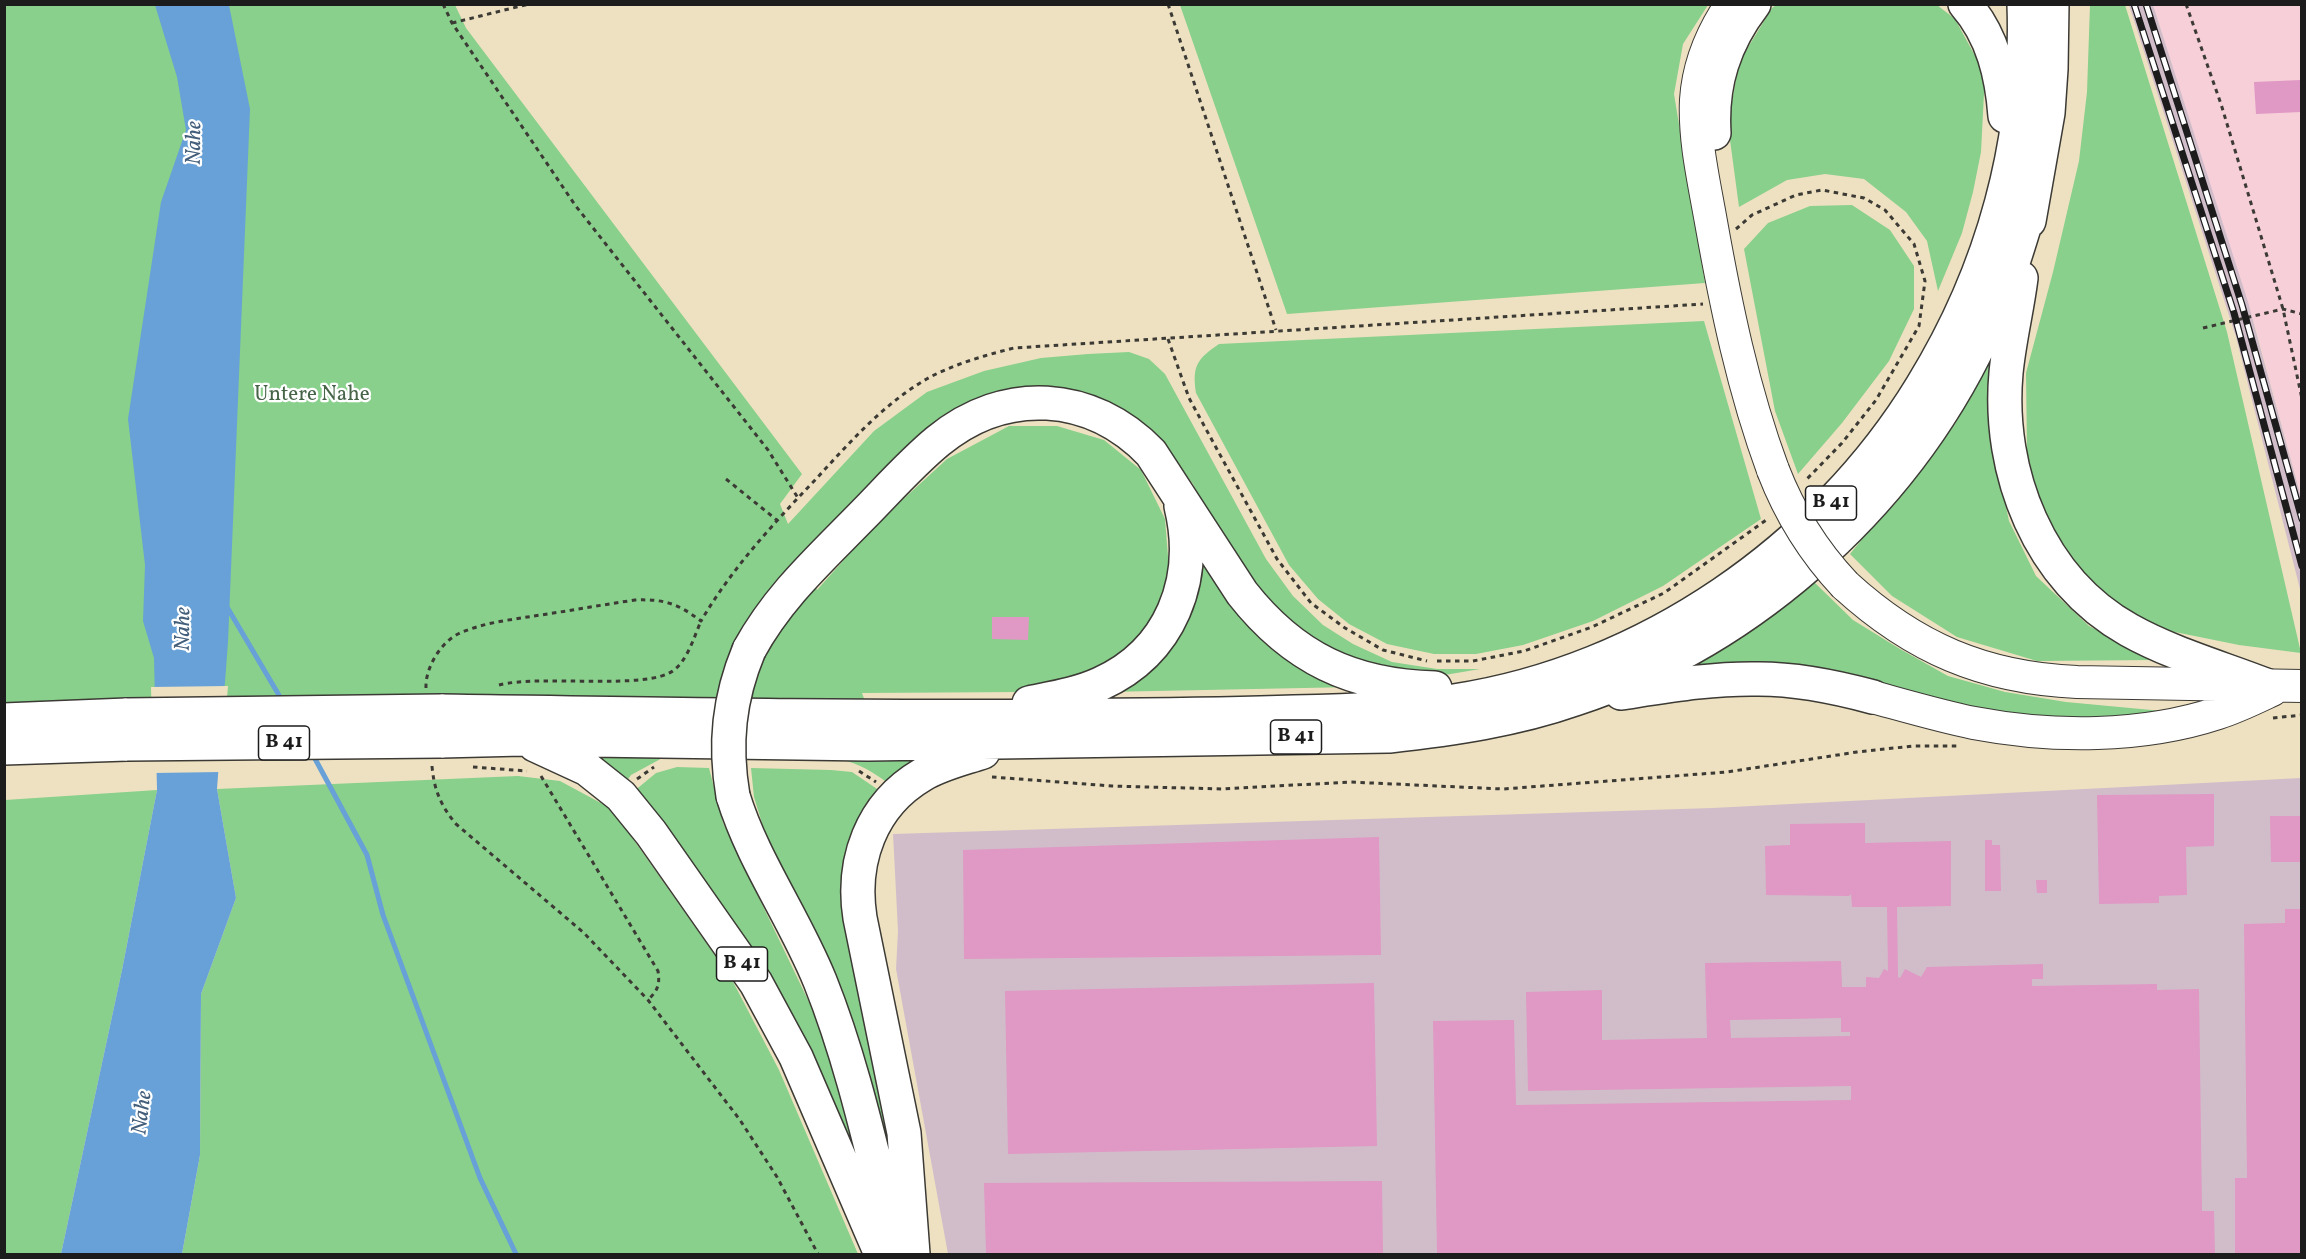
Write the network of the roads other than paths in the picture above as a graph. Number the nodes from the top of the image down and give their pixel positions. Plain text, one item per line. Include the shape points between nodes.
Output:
1 (1965, 4) edge
2 (2024, 4) edge
3 (2052, 4) edge
4 (1737, 8) edge
5 (1714, 133) joint
6 (2010, 173) junction
7 (2032, 201) junction
8 (1756, 417) junction
9 (1162, 467) junction
10 (2283, 686) edge
11 (1506, 690) junction
12 (1873, 697) joint
13 (1575, 699) junction
14 (973, 717) junction
15 (4, 720) edge
16 (441, 726) junction
17 (127, 730) junction
18 (522, 739) junction
19 (1013, 743) junction
20 (4, 748) edge
21 (881, 1254) edge
22 (898, 1254) edge
23 (913, 1254) edge

1 - 6 highway, B 41 via 1997,60
2 - 6 highway, B 41 via 2021,96
3 - 7 highway, B 41 via 2048,113
4 - 5 highway, B 41 via 1740,22 1722,58 1714,95
4 - 8 main road, B 41 via 1708,47 1696,116 1725,303
5 - 8 main road, B 41
6 - 11 highway, B 41 via 1988,251 1947,344 1893,431 1839,495 1776,555 1677,622 1589,664
7 - 10 highway, B 41 via 2005,401 2011,458 2034,528 2059,570 2110,618 2147,639
7 - 13 highway, B 41 via 2006,283 1971,360 1928,432 1876,498 1818,557 1754,607 1677,655
8 - 10 main road, B 41, bridge via 1793,516 1818,554 1845,585 1924,644 1996,672 2050,681
9 - 11 highway via 1242,593 1273,628 1305,653 1334,669 1383,684
9 - 14 highway via 1181,504 1188,545 1177,606 1157,640 1131,666 1099,684
9 - 22 highway, bridge via 1124,429 1076,406 1038,403 984,414 952,431 916,462 785,596 762,626 740,672 729,717 727,757 732,796 835,1020
10 - 12 main road via 2217,714 2170,725 2070,733 2005,728
11 - 14 highway, B 41 via 1382,710
12 - 13 highway via 1818,684 1760,679
13 - 19 highway, B 41 via 1511,718 1389,736
14 - 16 highway, B 41
15 - 17 highway, B 41
16 - 17 highway, B 41, bridge
16 - 18 highway, B 41
17 - 20 highway, B 41
18 - 19 highway, B 41
18 - 21 highway, B 41 via 605,781 629,804 658,842 756,983 778,1022
19 - 23 highway, B 41 via 939,766 909,783 876,819 859,865 860,918 904,1133

